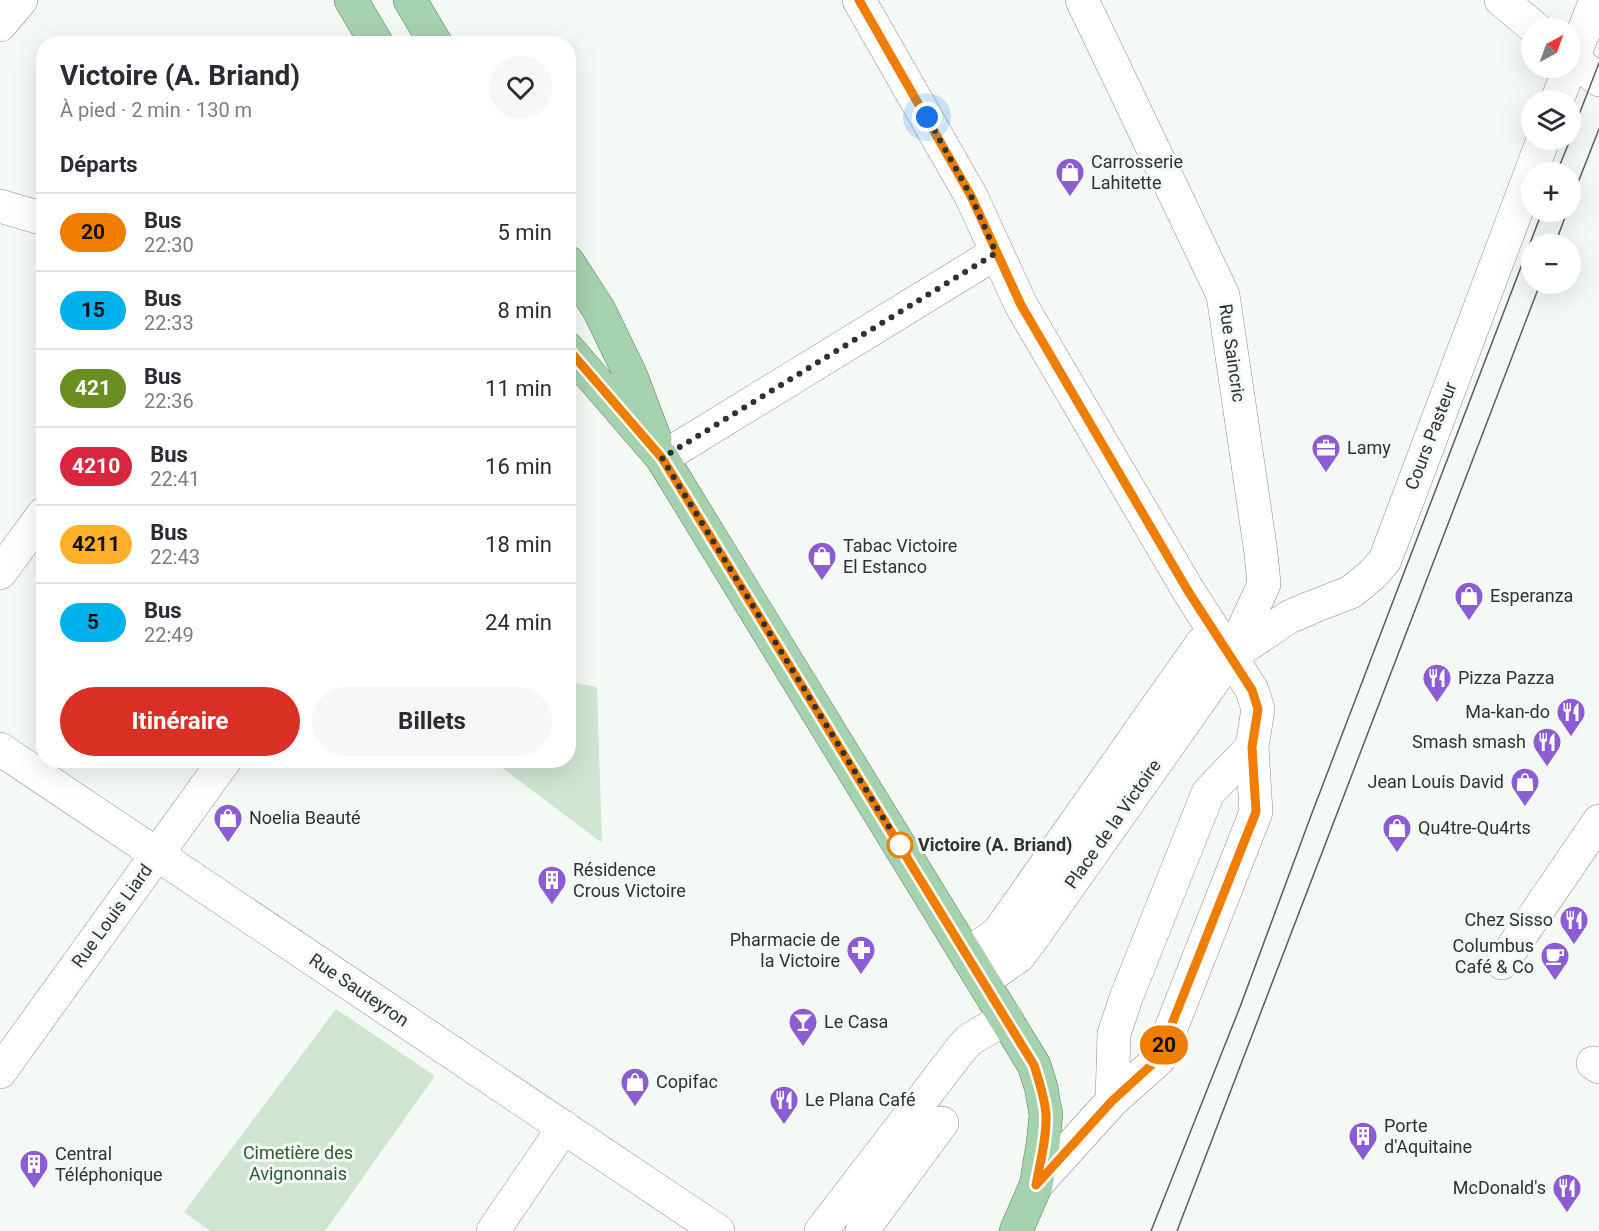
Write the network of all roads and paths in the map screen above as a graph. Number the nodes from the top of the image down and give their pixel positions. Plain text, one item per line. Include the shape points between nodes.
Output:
1 (21, 0) edge
2 (351, 0) edge
3 (410, 0) edge
4 (859, 0) edge
5 (1082, 0) edge
6 (1502, 0) edge
7 (1596, 0) edge
8 (1523, 18) edge
9 (0, 25) edge
10 (372, 36) edge
11 (431, 36) edge
12 (1581, 37) edge
13 (1581, 68) edge
14 (1599, 80) edge
15 (1539, 150) edge
16 (0, 206) edge
17 (36, 217) edge
18 (996, 253) junction
19 (576, 274) edge
20 (576, 358) edge
21 (662, 458) junction
22 (36, 524) edge
23 (0, 573) edge
24 (1223, 645) junction
25 (1252, 747) junction
26 (0, 749) edge
27 (219, 768) edge
28 (1599, 821) edge
29 (157, 854) junction
30 (969, 958) junction
31 (1502, 963) dead end
32 (1006, 1018) junction
33 (0, 1072) edge
34 (1112, 1101) junction
35 (942, 1123) dead end
36 (564, 1127) junction
37 (1036, 1185) junction
38 (493, 1231) edge
39 (718, 1231) edge
40 (821, 1231) edge
41 (862, 1231) edge
42 (1016, 1231) edge

1 - 9 street
2 - 10 main road
3 - 11 main road
4 - 18 street via 971,196
5 - 24 street, Rue Saincric via 1223,295 1264,584
6 - 8 street
7 - 12 street
13 - 14 street
15 - 24 street, Cours Pasteur via 1385,560 1351,592
16 - 17 street
18 - 21 street
18 - 24 street via 1021,305
19 - 21 main road via 632,376
20 - 21 main road
21 - 30 main road
22 - 23 street
24 - 25 street via 1252,690 1258,709
24 - 30 street via 1202,643 998,933
25 - 34 street via 1208,793 1142,956 1114,1034
25 - 34 street via 1256,812 1158,1059
26 - 29 street, Rue Sauteyron
27 - 29 street, Rue Louis Liard
28 - 31 street
29 - 33 street, Rue Louis Liard
29 - 36 street, Rue Sauteyron
30 - 32 main road
32 - 37 main road via 1034,1065 1041,1087 1046,1115
32 - 40 street via 961,1048
34 - 37 street
35 - 41 street
36 - 38 street
36 - 39 street, Rue Sauteyron
37 - 42 main road

